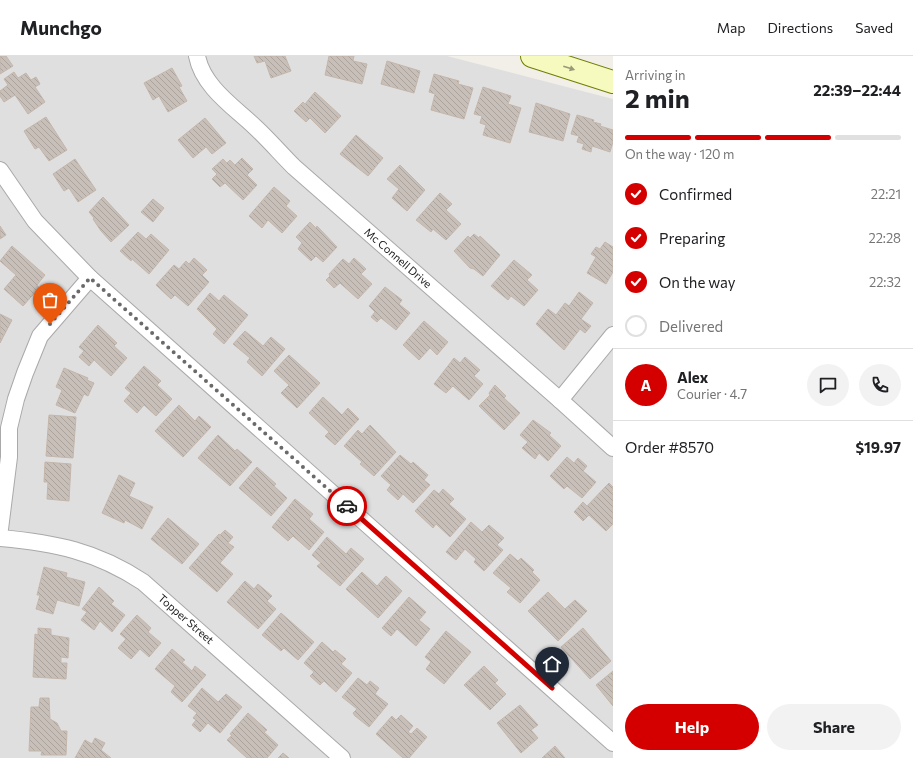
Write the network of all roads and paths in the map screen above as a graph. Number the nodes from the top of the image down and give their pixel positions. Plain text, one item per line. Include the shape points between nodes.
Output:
1 (197, 56) edge
2 (532, 56) edge
3 (613, 82) edge
4 (0, 170) edge
5 (90, 278) junction
6 (613, 335) edge
7 (560, 400) junction
8 (613, 448) edge
9 (0, 529) edge
10 (0, 538) edge
11 (613, 742) edge
12 (342, 758) edge

1 - 7 street, Mc Connell Drive via 216,92 294,167
2 -> 3 main road
4 - 5 street via 35,221
5 - 9 street via 40,336 22,380 9,428 9,457
5 - 11 street
6 - 7 street
7 - 8 street, Mc Connell Drive
10 - 12 street, Topper Street via 42,542 83,552 132,574

